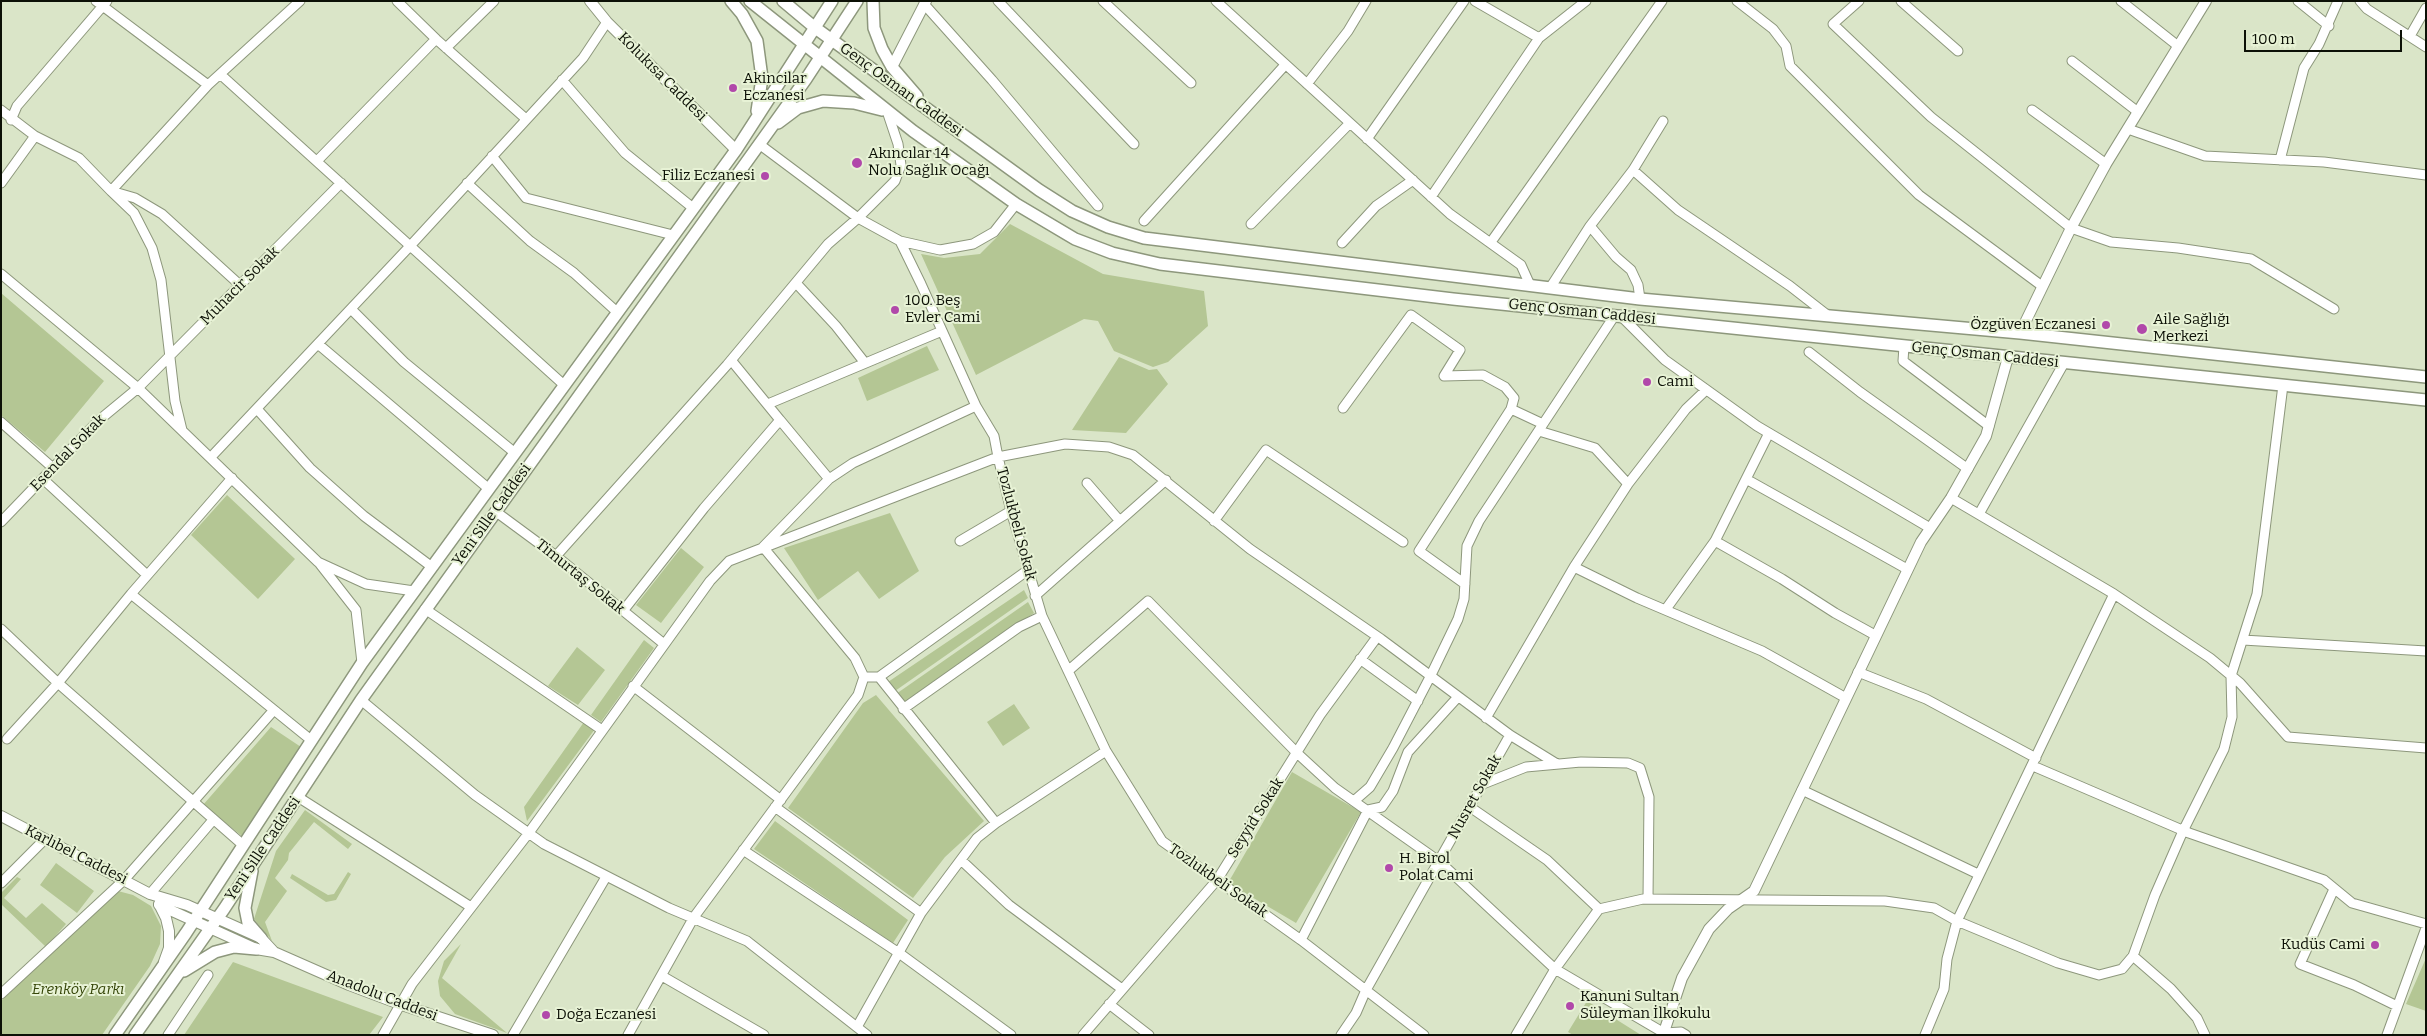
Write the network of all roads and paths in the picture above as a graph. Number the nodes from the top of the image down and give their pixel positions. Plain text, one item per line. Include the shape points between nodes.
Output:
1 (300, 1) edge
2 (397, 1) edge
3 (494, 1) edge
4 (590, 1) edge
5 (731, 1) edge
6 (750, 1) edge
7 (783, 1) edge
8 (832, 1) edge
9 (857, 1) edge
10 (873, 1) edge
11 (998, 1) edge
12 (1103, 1) edge
13 (1216, 1) edge
14 (1366, 1) edge
15 (1464, 1) edge
16 (1475, 1) edge
17 (1662, 1) edge
18 (1737, 1) edge
19 (1860, 1) edge
20 (1901, 1) edge
21 (2121, 1) edge
22 (2206, 1) edge
23 (2298, 1) edge
24 (2338, 1) edge
25 (2360, 1) edge
26 (1585, 2) edge
27 (102, 3) edge
28 (925, 3) edge
29 (2426, 8) edge
30 (607, 22) junction
31 (2328, 26) junction
32 (814, 28) junction
33 (2410, 36) junction
34 (1539, 38) junction
35 (436, 39) junction
36 (832, 40) junction
37 (803, 45) junction
38 (2178, 46) junction
39 (2426, 47) edge
40 (446, 48) junction
41 (1958, 51) dead end
42 (819, 59) junction
43 (2072, 61) dead end
44 (1285, 65) junction
45 (892, 66) junction
46 (220, 74) junction
47 (562, 80) junction
48 (1191, 83) dead end
49 (208, 84) junction
50 (1306, 84) junction
51 (928, 108) junction
52 (1, 110) edge
53 (2032, 110) dead end
54 (887, 111) junction
55 (2138, 112) junction
56 (526, 119) junction
57 (11, 120) junction
58 (1664, 121) dead end
59 (1350, 123) junction
60 (753, 125) junction
61 (770, 129) junction
62 (2128, 129) junction
63 (34, 136) junction
64 (1367, 139) junction
65 (759, 144) junction
66 (1134, 144) dead end
67 (736, 150) junction
68 (492, 156) junction
69 (2280, 160) junction
70 (317, 161) junction
71 (2106, 164) junction
72 (1633, 170) junction
73 (2426, 175) edge
74 (1413, 180) junction
75 (1, 182) edge
76 (341, 183) junction
77 (468, 183) junction
78 (111, 191) junction
79 (1430, 197) junction
80 (1016, 204) junction
81 (1098, 206) dead end
82 (693, 208) junction
83 (858, 218) junction
84 (1144, 221) dead end
85 (1251, 224) dead end
86 (1590, 226) junction
87 (2071, 228) junction
88 (673, 235) junction
89 (900, 241) junction
90 (1491, 242) junction
91 (1342, 243) dead end
92 (411, 245) junction
93 (1, 274) edge
94 (796, 283) junction
95 (1530, 285) junction
96 (240, 286) junction
97 (2042, 286) junction
98 (1550, 288) junction
99 (1640, 299) junction
100 (351, 309) junction
101 (2334, 309) dead end
102 (616, 312) junction
103 (1826, 314) junction
104 (1617, 315) junction
105 (942, 330) junction
106 (2020, 333) junction
107 (318, 344) junction
108 (1904, 346) junction
109 (1809, 352) dead end
110 (170, 356) junction
111 (2008, 357) junction
112 (732, 360) junction
113 (865, 363) junction
114 (2064, 363) junction
115 (2426, 377) edge
116 (564, 385) junction
117 (2283, 385) junction
118 (138, 388) junction
119 (1706, 390) junction
120 (2426, 400) edge
121 (768, 404) junction
122 (976, 406) junction
123 (1344, 408) dead end
124 (257, 409) junction
125 (1511, 409) junction
126 (780, 420) junction
127 (1, 422) edge
128 (1989, 426) junction
129 (1541, 428) junction
130 (182, 430) junction
131 (1769, 433) junction
132 (515, 453) junction
133 (998, 456) junction
134 (211, 457) junction
135 (53, 468) junction
136 (1968, 469) junction
137 (232, 478) junction
138 (42, 479) junction
139 (829, 479) junction
140 (1746, 479) junction
141 (1166, 480) junction
142 (1087, 483) dead end
143 (1628, 484) junction
144 (489, 488) junction
145 (1951, 498) junction
146 (495, 511) junction
147 (1011, 511) junction
148 (1978, 514) junction
149 (1119, 520) junction
150 (1214, 521) junction
151 (1, 522) edge
152 (1930, 528) junction
153 (960, 541) dead end
154 (1716, 541) junction
155 (1404, 542) dead end
156 (763, 547) junction
157 (556, 556) junction
158 (318, 562) junction
159 (432, 567) junction
160 (1574, 567) junction
161 (1907, 569) junction
162 (1028, 570) junction
163 (147, 574) junction
164 (1465, 584) junction
165 (414, 591) junction
166 (131, 594) junction
167 (2114, 594) junction
168 (1035, 596) junction
169 (425, 609) junction
170 (1666, 610) junction
171 (623, 612) junction
172 (1042, 616) junction
173 (1, 629) edge
174 (1876, 635) junction
175 (1377, 637) junction
176 (2243, 640) junction
177 (664, 644) junction
178 (2426, 651) edge
179 (1360, 659) junction
180 (362, 663) junction
181 (1068, 671) junction
182 (1858, 672) junction
183 (2231, 676) junction
184 (864, 677) junction
185 (879, 677) junction
186 (1430, 677) junction
187 (58, 683) junction
188 (633, 686) junction
189 (1457, 698) junction
190 (1846, 698) junction
191 (361, 700) junction
192 (1418, 701) junction
193 (903, 709) junction
194 (272, 711) junction
195 (1486, 718) junction
196 (602, 730) junction
197 (1510, 735) junction
198 (7, 739) dead end
199 (311, 740) junction
200 (2426, 748) edge
201 (1106, 750) junction
202 (1298, 753) junction
203 (2034, 762) junction
204 (1557, 764) junction
205 (1483, 784) junction
206 (1802, 790) junction
207 (298, 797) junction
208 (1354, 801) junction
209 (192, 802) junction
210 (778, 804) junction
211 (1470, 807) junction
212 (1368, 810) junction
213 (1, 816) edge
214 (214, 820) junction
215 (996, 823) junction
216 (2183, 831) junction
217 (528, 834) junction
218 (45, 839) junction
219 (244, 845) junction
220 (743, 850) junction
221 (256, 858) junction
222 (960, 860) junction
223 (1440, 862) junction
224 (1978, 874) junction
225 (606, 877) junction
226 (124, 880) junction
227 (1217, 880) junction
228 (1, 883) edge
229 (2334, 889) junction
230 (150, 894) junction
231 (1648, 899) junction
232 (1741, 900) junction
233 (159, 904) junction
234 (471, 907) junction
235 (1599, 909) junction
236 (200, 911) junction
237 (921, 914) junction
238 (694, 917) junction
239 (217, 919) junction
240 (1957, 920) junction
241 (194, 921) junction
242 (2426, 924) edge
243 (2426, 928) edge
244 (210, 929) junction
245 (1301, 940) junction
246 (258, 944) junction
247 (899, 953) junction
248 (2133, 956) junction
249 (163, 964) junction
250 (1555, 969) junction
251 (208, 975) dead end
252 (177, 976) junction
253 (662, 976) junction
254 (1122, 989) junction
255 (1366, 990) junction
256 (1, 994) edge
257 (1109, 1004) junction
258 (402, 1006) junction
259 (2397, 1006) junction
260 (857, 1027) junction
261 (467, 1031) edge
262 (1663, 1034) edge
263 (115, 1035) edge
264 (135, 1035) edge
265 (168, 1035) edge
266 (383, 1035) edge
267 (493, 1035) edge
268 (513, 1035) edge
269 (628, 1035) edge
270 (764, 1035) edge
271 (867, 1035) edge
272 (1011, 1035) edge
273 (1083, 1035) edge
274 (1149, 1035) edge
275 (1341, 1035) edge
276 (1424, 1035) edge
277 (1516, 1035) edge
278 (1686, 1035) edge
279 (1925, 1035) edge
280 (2205, 1035) edge
281 (2387, 1035) edge

1 - 46 street
2 - 35 street
3 - 40 street
4 - 30 street, Kolukısa Caddesi
5 - 60 main road via 757,41 762,78
6 - 37 main road, Genç Osman Caddesi
7 - 32 main road, Genç Osman Caddesi
8 - 32 main road, Yeni Sille Caddesi
9 - 36 main road, Yeni Sille Caddesi
10 - 45 main road via 874,28
11 - 66 street
12 - 48 street
13 - 44 street
14 - 50 street via 1348,31
15 - 64 street
16 - 34 street
17 - 90 street
18 - 97 street via 1773,29 1786,46 1790,66 1919,195
19 - 87 street via 1832,24 1931,117
20 - 41 street
21 - 38 street
22 - 38 street
23 - 31 street
24 - 31 street
25 - 33 street via 2367,10
26 - 34 street
27 - 49 street
27 - 57 street via 17,106
28 - 45 street
28 - 81 street
29 - 33 street
30 - 47 street via 583,58
30 - 67 street, Kolukısa Caddesi
31 - 69 street via 2304,68
32 - 36 main road, Genç Osman Caddesi
32 - 37 main road, Yeni Sille Caddesi
33 - 39 street
34 - 79 street
35 - 40 street
35 - 70 street
36 - 42 main road, Yeni Sille Caddesi
36 - 51 main road, Genç Osman Caddesi
37 - 42 main road, Genç Osman Caddesi
37 - 60 main road, Yeni Sille Caddesi
38 - 55 street
40 - 56 street
42 - 54 main road, Genç Osman Caddesi
42 - 61 main road, Yeni Sille Caddesi
43 - 55 street
44 - 50 street
44 - 84 street
45 - 51 main road
46 - 49 street
46 - 70 street
47 - 56 street
47 - 82 street via 625,153
49 - 78 street
50 - 59 street
51 - 95 main road, Genç Osman Caddesi via 1072,211 1144,238
52 - 57 street
53 - 71 street
54 - 61 main road via 854,103 823,101 798,108
54 - 80 main road, Genç Osman Caddesi
54 - 83 street via 901,165 895,181
55 - 62 street
56 - 68 street
57 - 63 street
58 - 72 street
59 - 64 street
59 - 85 street
60 - 67 main road, Yeni Sille Caddesi
61 - 65 main road, Yeni Sille Caddesi
62 - 69 street via 2206,156
62 - 71 street
63 - 75 street
63 - 78 street via 79,158
64 - 74 street
65 - 83 street
65 - 146 main road, Yeni Sille Caddesi
67 - 82 main road, Yeni Sille Caddesi
68 - 77 street
68 - 88 street via 526,198
69 - 73 street via 2324,162
70 - 76 street
71 - 87 street
72 - 86 street
72 - 103 street via 1678,210
74 - 79 street
74 - 91 street via 1376,206
76 - 92 street
76 - 96 street, Muhacir Sokak
77 - 92 street
77 - 102 street via 530,241 574,273
78 - 96 street via 135,198 162,214
78 - 110 street via 134,213 152,248 161,280
79 - 90 street
80 - 89 street via 994,232 973,244 940,250
80 - 104 main road, Genç Osman Caddesi via 1075,238 1112,253 1160,264
82 - 88 main road, Yeni Sille Caddesi
83 - 89 street
83 - 94 street via 828,244
86 - 98 street
86 - 99 street via 1631,270
87 - 97 street
87 - 101 street via 2111,242 2251,259
88 - 102 main road, Yeni Sille Caddesi
89 - 105 street
90 - 95 street via 1521,266
92 - 100 street
92 - 116 street
93 - 118 street
94 - 112 street
94 - 113 street
95 - 98 main road, Genç Osman Caddesi
96 - 110 street, Muhacir Sokak
97 - 106 street
98 - 99 main road, Genç Osman Caddesi
99 - 103 main road, Genç Osman Caddesi
100 - 107 street
100 - 132 street via 404,362
102 - 116 main road, Yeni Sille Caddesi
103 - 106 main road, Genç Osman Caddesi
104 - 108 main road, Genç Osman Caddesi
104 - 119 street via 1665,360
104 - 129 street
105 - 113 street
105 - 122 street
106 - 115 main road, Genç Osman Caddesi
107 - 124 street
107 - 144 street
108 - 111 main road, Genç Osman Caddesi
108 - 128 street via 1903,361
109 - 136 street
110 - 118 street, Muhacir Sokak
110 - 130 street
111 - 114 main road, Genç Osman Caddesi
111 - 128 street
112 - 121 street
112 - 157 street
113 - 121 street
114 - 117 main road, Genç Osman Caddesi
114 - 148 street
116 - 132 main road, Yeni Sille Caddesi
117 - 120 main road, Genç Osman Caddesi
117 - 176 street via 2257,594
118 - 130 street
118 - 135 street, Esendal Sokak via 98,420
119 - 131 street
119 - 143 street via 1686,409
121 - 126 street
122 - 133 street via 994,436
122 - 139 street via 853,463
123 - 125 street via 1411,315 1460,350 1444,376 1483,375 1506,387 1514,398
124 - 134 street
124 - 159 street via 310,468 364,516
125 - 129 street
125 - 164 street via 1419,552
126 - 139 street
126 - 171 street via 704,508
127 - 135 street
128 - 136 street
129 - 143 street via 1595,448
129 - 164 street via 1479,521 1467,546
130 - 134 street
131 - 140 street
131 - 152 street
132 - 144 main road, Yeni Sille Caddesi
133 - 141 street, Tozlukbeli Sokak via 1065,444 1109,447 1133,455
133 - 147 street, Tozlukbeli Sokak
133 - 156 street
134 - 137 street
135 - 138 street, Esendal Sokak
136 - 145 street
137 - 158 street
137 - 163 street
138 - 151 street, Esendal Sokak
138 - 163 street
139 - 156 street
140 - 154 street
140 - 161 street
141 - 149 street
141 - 150 street, Tozlukbeli Sokak
142 - 149 street
143 - 160 street
144 - 159 main road, Yeni Sille Caddesi
145 - 148 street
145 - 152 street
146 - 157 street, Timurtaş Sokak
146 - 169 main road, Yeni Sille Caddesi
147 - 153 street
147 - 162 street, Tozlukbeli Sokak
148 - 167 street
149 - 168 street
150 - 155 street via 1266,450
150 - 175 street, Tozlukbeli Sokak
152 - 161 street
154 - 170 street
154 - 174 street via 1834,614
156 - 177 street via 729,561 710,581
156 - 184 street via 855,658
157 - 171 street, Timurtaş Sokak
158 - 165 street via 366,584
158 - 180 street via 356,610
159 - 165 main road, Yeni Sille Caddesi
160 - 170 street
160 - 195 street
161 - 174 street
162 - 168 street, Tozlukbeli Sokak
162 - 185 street
163 - 166 street
164 - 186 street via 1458,619
165 - 180 main road, Yeni Sille Caddesi
166 - 187 street
166 - 194 street
167 - 183 street via 2210,658
167 - 203 street
168 - 172 street, Tozlukbeli Sokak
169 - 191 main road, Yeni Sille Caddesi
169 - 196 street
170 - 190 street via 1762,651
171 - 177 street, Timurtaş Sokak
172 - 181 street, Tozlukbeli Sokak
172 - 193 street via 1019,627
173 - 187 street
174 - 182 street
175 - 179 street, Seyyid Sokak
175 - 186 street, Tozlukbeli Sokak
176 - 178 street
176 - 183 street
177 - 188 street
179 - 192 street
179 - 202 street, Seyyid Sokak via 1320,715
180 - 199 main road, Yeni Sille Caddesi
181 - 201 street, Tozlukbeli Sokak
181 - 202 street via 1148,601
182 - 190 street
182 - 203 street via 1926,699
183 - 200 street via 2288,737
183 - 216 street via 2232,717 2224,748
184 - 185 street
184 - 210 street via 858,694
185 - 193 street
186 - 189 street, Tozlukbeli Sokak
186 - 192 street
187 - 198 street
187 - 209 street
188 - 196 street
188 - 210 street
189 - 195 street, Tozlukbeli Sokak
189 - 212 street via 1408,752 1393,791 1382,807
190 - 206 street
191 - 207 main road, Yeni Sille Caddesi
191 - 217 street
192 - 208 street via 1370,787
193 - 215 street
194 - 199 street
194 - 209 street
195 - 197 street, Tozlukbeli Sokak
196 - 217 street
197 - 204 street, Tozlukbeli Sokak
197 - 205 street, Nusret Sokak
199 - 219 main road, Yeni Sille Caddesi
201 - 215 street
201 - 227 street, Tozlukbeli Sokak via 1162,841
202 - 208 street
202 - 227 street, Seyyid Sokak
203 - 216 street
203 - 224 street via 2012,812
204 - 205 street via 1526,767
204 - 231 street via 1628,763 1640,768 1648,797
205 - 211 street, Nusret Sokak
206 - 224 street
206 - 232 street via 1754,891
207 - 221 main road, Yeni Sille Caddesi
207 - 234 street
208 - 212 street
209 - 214 street
209 - 226 street
210 - 220 street
210 - 237 street
211 - 223 street, Nusret Sokak
211 - 235 street via 1547,860
212 - 223 street
212 - 245 street
213 - 218 street, Karlıbel Caddesi
214 - 219 street
214 - 230 street
215 - 222 street via 977,838
216 - 229 street via 2324,880
216 - 248 street
217 - 225 street
217 - 234 street
218 - 226 street, Karlıbel Caddesi
218 - 228 street
219 - 236 main road, Yeni Sille Caddesi
220 - 238 street
220 - 247 street
221 - 239 main road, Yeni Sille Caddesi
221 - 246 main road via 247,887 245,908
222 - 237 street
222 - 254 street via 1009,905
223 - 250 street
223 - 255 street, Nusret Sokak
224 - 240 street
225 - 238 street
225 - 268 street
226 - 230 street, Karlıbel Caddesi
226 - 256 street
227 - 245 street, Tozlukbeli Sokak
227 - 254 street, Seyyid Sokak
229 - 242 street via 2352,903
229 - 259 street via 2300,964
230 - 233 street
230 - 236 street, Anadolu Caddesi
231 - 232 street
231 - 235 street
232 - 240 street via 1885,901 1934,908
232 - 262 street via 1709,929 1682,978
233 - 241 street, Anadolu Caddesi
233 - 249 street via 169,931 169,948
234 - 258 street via 412,984
235 - 250 street
236 - 239 street, Anadolu Caddesi
236 - 241 main road, Yeni Sille Caddesi
237 - 247 street
238 - 253 street
238 - 260 street via 747,941
239 - 244 main road, Yeni Sille Caddesi
239 - 246 street, Anadolu Caddesi
240 - 248 street via 2058,963 2099,975 2122,969
240 - 279 street via 1947,959 1944,989
241 - 244 street, Anadolu Caddesi
241 - 249 main road, Yeni Sille Caddesi
243 - 259 street
244 - 246 street, Anadolu Caddesi
244 - 252 main road, Yeni Sille Caddesi
245 - 255 street, Tozlukbeli Sokak
246 - 252 main road via 215,952
246 - 258 street, Anadolu Caddesi via 349,986
247 - 260 street
247 - 272 street
248 - 280 street via 2171,989 2197,1018
249 - 263 main road, Yeni Sille Caddesi
250 - 262 street
250 - 277 street
251 - 265 street
252 - 264 main road, Yeni Sille Caddesi
253 - 269 street
253 - 270 street
254 - 257 street, Seyyid Sokak
255 - 275 street, Nusret Sokak
255 - 276 street, Tozlukbeli Sokak
257 - 273 street, Seyyid Sokak
257 - 274 street
258 - 261 street, Anadolu Caddesi
258 - 266 street
259 - 281 street
260 - 271 street
261 - 267 street, Anadolu Caddesi
262 - 278 street via 1681,1032

